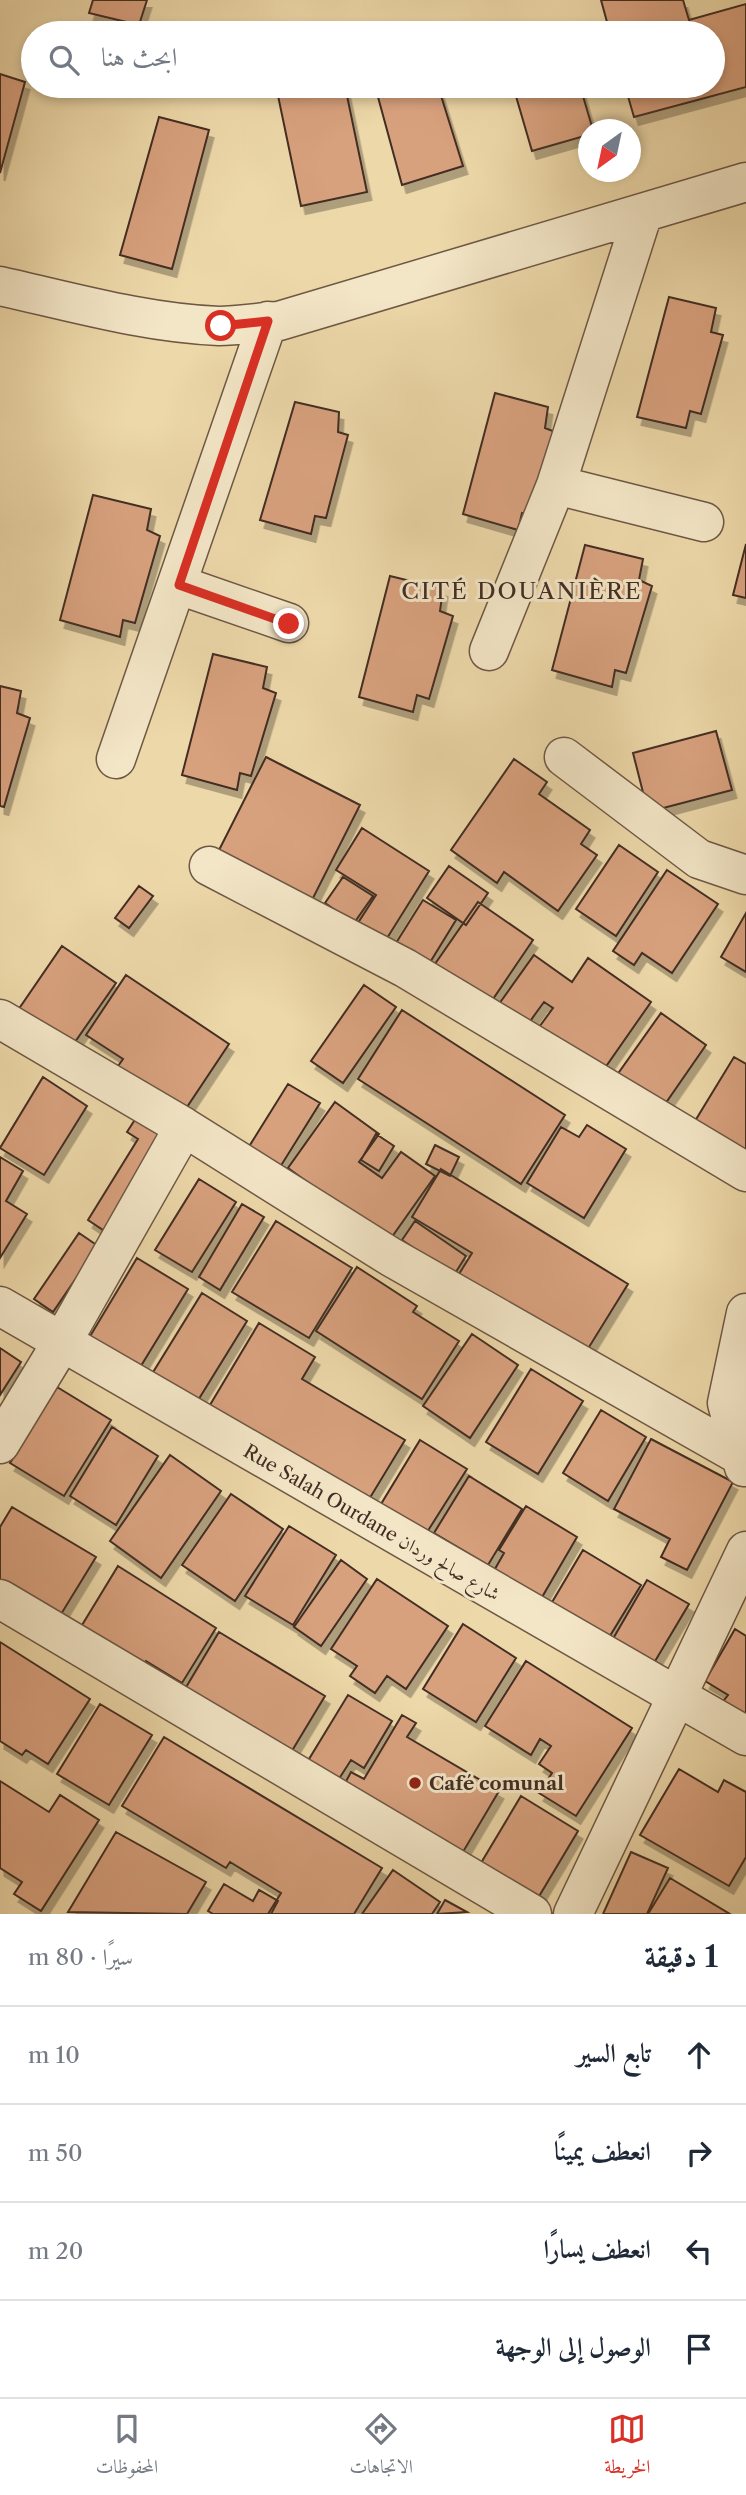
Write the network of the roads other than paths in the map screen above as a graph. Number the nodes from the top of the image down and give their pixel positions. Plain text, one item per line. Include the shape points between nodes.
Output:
1 (746, 183) edge
2 (643, 213) junction
3 (0, 286) edge
4 (268, 321) junction
5 (556, 485) junction
6 (704, 522) dead end
7 (179, 585) junction
8 (289, 624) dead end
9 (489, 650) dead end
10 (564, 757) dead end
11 (116, 759) dead end
12 (746, 848) edge
13 (698, 859) junction
14 (209, 866) dead end
15 (746, 875) edge
16 (0, 1019) edge
17 (184, 1127) junction
18 (746, 1172) edge
19 (0, 1306) edge
20 (746, 1313) edge
21 (62, 1342) junction
22 (0, 1444) edge
23 (743, 1461) edge
24 (746, 1551) edge
25 (0, 1599) edge
26 (677, 1698) junction
27 (746, 1736) edge
28 (531, 1914) edge
29 (573, 1914) edge

1 - 2 street
2 - 4 street
2 - 5 street
3 - 4 street via 172,321 221,326
4 - 7 street
5 - 6 street
5 - 9 street
7 - 8 street
7 - 11 street
10 - 13 street
12 - 13 street
13 - 15 street
14 - 18 street via 405,968
16 - 17 street
17 - 21 street
17 - 23 street via 391,1257
19 - 21 street, Rue Salah Ourdane شارع صالح وردان
20 - 23 street via 727,1403
21 - 22 street
21 - 26 street, Rue Salah Ourdane شارع صالح وردان
24 - 26 street
25 - 28 street
26 - 27 street, Rue Salah Ourdane شارع صالح وردان
26 - 29 street

